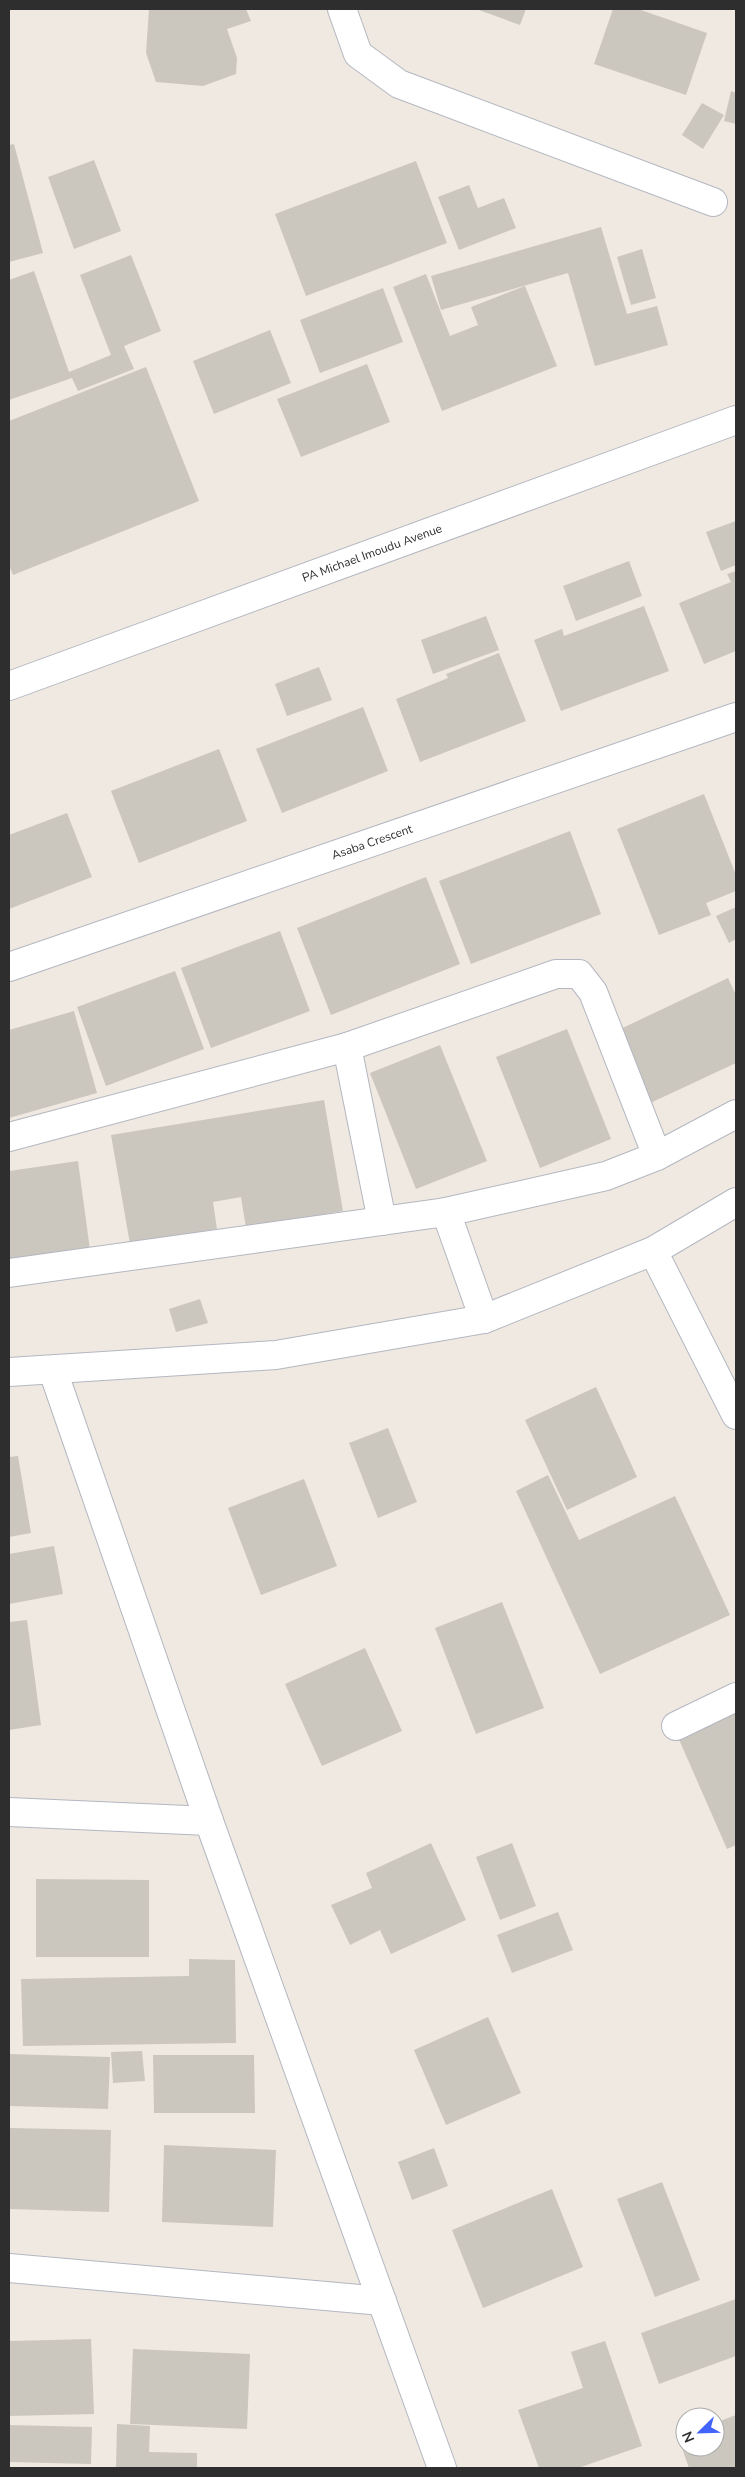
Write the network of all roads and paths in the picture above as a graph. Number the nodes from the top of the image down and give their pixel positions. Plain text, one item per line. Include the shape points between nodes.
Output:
1 (342, 9) edge
2 (713, 202) dead end
3 (736, 420) edge
4 (9, 686) edge
5 (736, 717) edge
6 (9, 967) edge
7 (347, 1047) junction
8 (736, 1114) edge
9 (9, 1137) edge
10 (657, 1156) junction
11 (736, 1202) edge
12 (446, 1212) junction
13 (382, 1221) junction
14 (653, 1251) junction
15 (9, 1273) edge
16 (484, 1319) junction
17 (53, 1371) junction
18 (9, 1372) edge
19 (736, 1415) edge
20 (736, 1697) edge
21 (676, 1726) dead end
22 (9, 1812) edge
23 (209, 1821) junction
24 (9, 2268) edge
25 (382, 2301) junction
26 (442, 2468) edge

1 - 2 street via 358,54 399,84
3 - 4 street, PA Michael Imoudu Avenue
5 - 6 street, Asaba Crescent
7 - 9 street
7 - 10 street via 556,974 579,974 593,992
7 - 13 street
8 - 10 street
10 - 12 street via 606,1176
11 - 14 street
12 - 13 street
12 - 16 street
13 - 15 street
14 - 16 street
14 - 19 street
16 - 17 street via 276,1355
17 - 18 street
17 - 23 street
20 - 21 street
22 - 23 street
23 - 25 street
24 - 25 street
25 - 26 street

